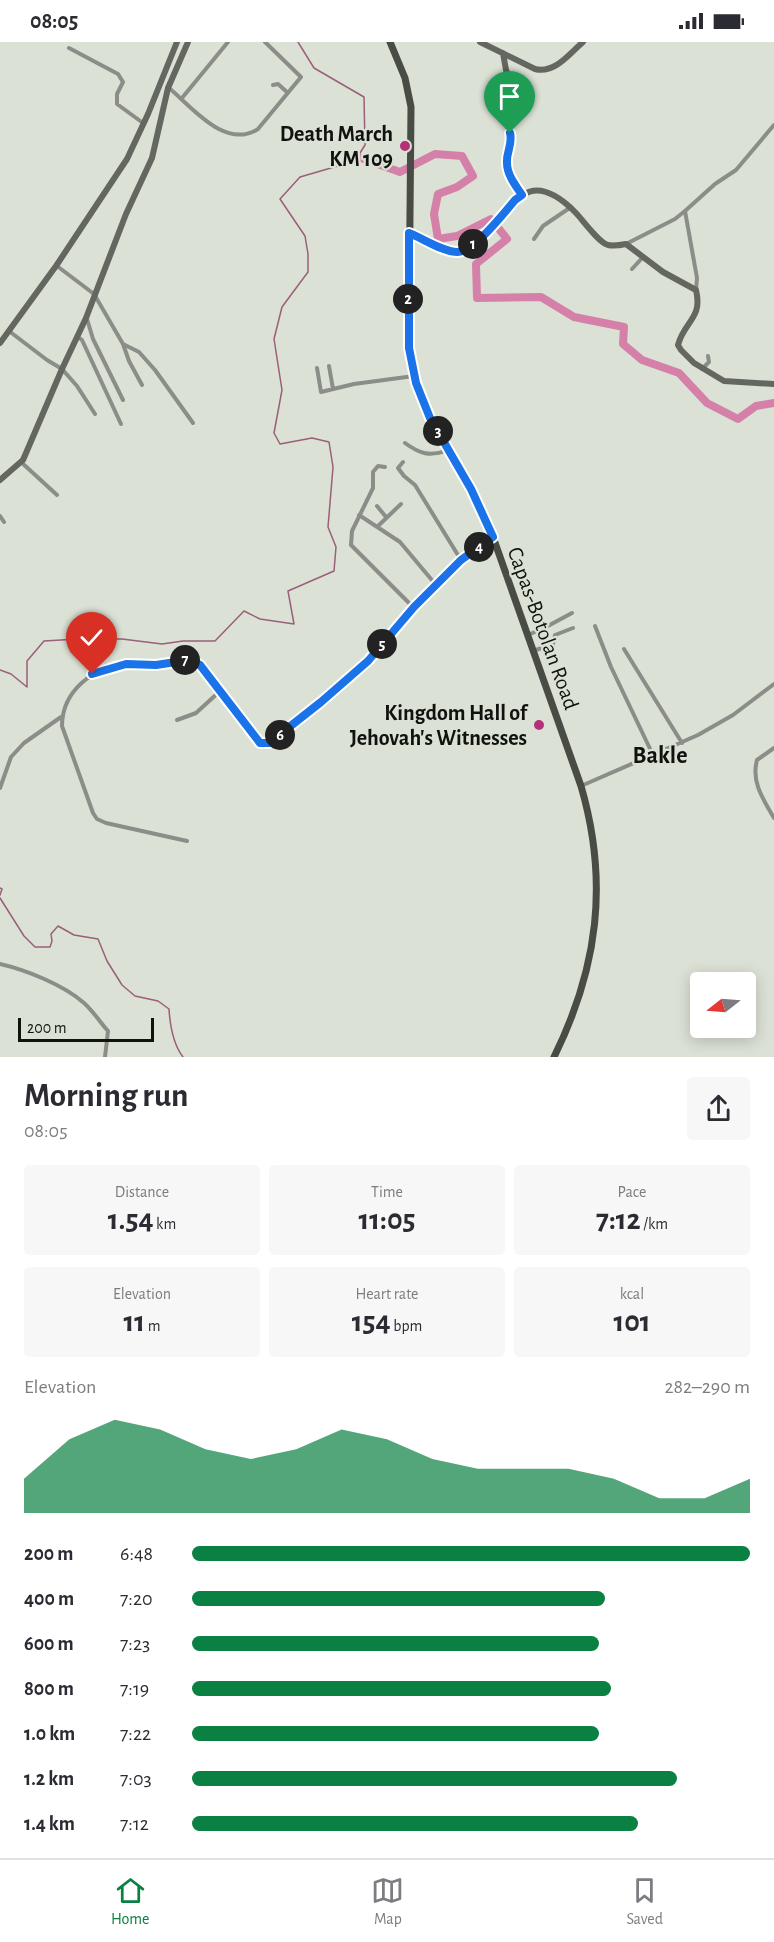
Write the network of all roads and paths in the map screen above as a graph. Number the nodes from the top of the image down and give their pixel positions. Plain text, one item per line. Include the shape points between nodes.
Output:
1 (177, 42) edge
2 (188, 42) edge
3 (228, 42) edge
4 (265, 42) edge
5 (390, 42) edge
6 (480, 42) edge
7 (583, 42) edge
8 (69, 48) dead end
9 (503, 53) junction
10 (160, 83) junction
11 (273, 85) dead end
12 (168, 88) junction
13 (288, 93) junction
14 (182, 99) junction
15 (143, 123) junction
16 (774, 125) edge
17 (522, 195) junction
18 (571, 207) junction
19 (685, 211) junction
20 (409, 233) junction
21 (534, 239) dead end
22 (626, 244) junction
23 (644, 257) junction
24 (56, 266) junction
25 (632, 269) dead end
26 (696, 290) junction
27 (94, 294) junction
28 (86, 318) junction
29 (9, 331) junction
30 (78, 337) junction
31 (0, 343) edge
32 (123, 344) junction
33 (708, 356) dead end
34 (329, 366) dead end
35 (317, 368) dead end
36 (62, 369) junction
37 (702, 369) junction
38 (414, 376) junction
39 (774, 384) edge
40 (142, 385) dead end
41 (333, 389) junction
42 (123, 400) dead end
43 (94, 414) dead end
44 (193, 423) dead end
45 (121, 424) dead end
46 (405, 442) dead end
47 (448, 450) junction
48 (21, 462) junction
49 (403, 462) dead end
50 (386, 467) dead end
51 (0, 480) edge
52 (57, 495) dead end
53 (401, 504) dead end
54 (377, 507) dead end
55 (359, 515) junction
56 (0, 516) edge
57 (386, 517) junction
58 (4, 522) dead end
59 (378, 526) junction
60 (493, 537) junction
61 (461, 560) junction
62 (436, 585) junction
63 (414, 607) junction
64 (572, 613) dead end
65 (595, 626) dead end
66 (573, 628) dead end
67 (528, 635) junction
68 (624, 649) dead end
69 (533, 651) junction
70 (774, 684) edge
71 (219, 692) junction
72 (62, 717) junction
73 (177, 720) dead end
74 (682, 743) junction
75 (774, 748) edge
76 (653, 754) junction
77 (581, 786) junction
78 (0, 788) edge
79 (774, 818) edge
80 (188, 841) dead end
81 (0, 964) edge
82 (105, 1057) edge
83 (554, 1057) edge

1 - 10 street
2 - 12 street
3 - 14 street
4 - 13 street via 300,74
5 - 20 main road, Capas-Botolan Road via 410,98
6 - 9 street
7 - 9 street via 543,71
8 - 15 street via 118,74 123,82 117,104
9 - 17 street via 515,88 506,117 512,141 507,166
10 - 12 street
10 - 15 street
11 - 13 street via 278,84
12 - 14 street
12 - 27 street via 152,158
13 - 14 street via 258,129 234,136
15 - 24 street via 127,159
16 - 19 street via 736,170
17 - 18 street via 543,190
17 - 20 street via 471,246 460,252
18 - 21 street via 543,226
18 - 22 street via 603,243
19 - 22 street
19 - 26 street
20 - 38 main road, Capas-Botolan Road via 409,348
22 - 23 street
23 - 25 street
23 - 26 street
24 - 27 street
24 - 29 street
26 - 37 street via 697,314 678,345
27 - 28 street
27 - 32 street
28 - 30 street
28 - 42 street
29 - 31 street
29 - 36 street
30 - 36 street
30 - 45 street
32 - 40 street
32 - 44 street via 139,352 155,370
33 - 37 street via 709,362
34 - 41 street
35 - 41 street via 319,391
36 - 43 street
36 - 48 street
37 - 39 street via 730,383
38 - 41 street
38 - 47 main road, Capas-Botolan Road
46 - 47 street via 422,454
47 - 60 main road, Capas-Botolan Road
48 - 51 street
48 - 52 street
49 - 61 street via 398,468 415,485
50 - 55 street via 378,466 373,471 373,488
53 - 57 street
54 - 57 street
55 - 59 street
55 - 63 street via 352,531 352,547
56 - 58 street
57 - 59 street
59 - 62 street via 400,542
60 - 61 street
60 - 67 main road, Capas-Botolan Road
61 - 62 street
62 - 63 street
63 - 71 street via 368,661 272,741 260,743
64 - 67 street
65 - 76 street via 610,667
66 - 69 street via 555,635 554,644
67 - 69 main road, Capas-Botolan Road
68 - 74 street
69 - 77 main road, Capas-Botolan Road
70 - 74 street via 733,715
71 - 72 street via 200,665 189,660 126,664 86,678 68,699
71 - 73 street via 193,716
72 - 78 street via 11,757
72 - 80 street via 64,734 97,819
74 - 76 street
75 - 79 street via 758,760 755,776 758,790
76 - 77 street
77 - 83 main road, Capas-Botolan Road via 595,847 594,933 583,986
81 - 82 street via 67,990 83,1002 108,1031

